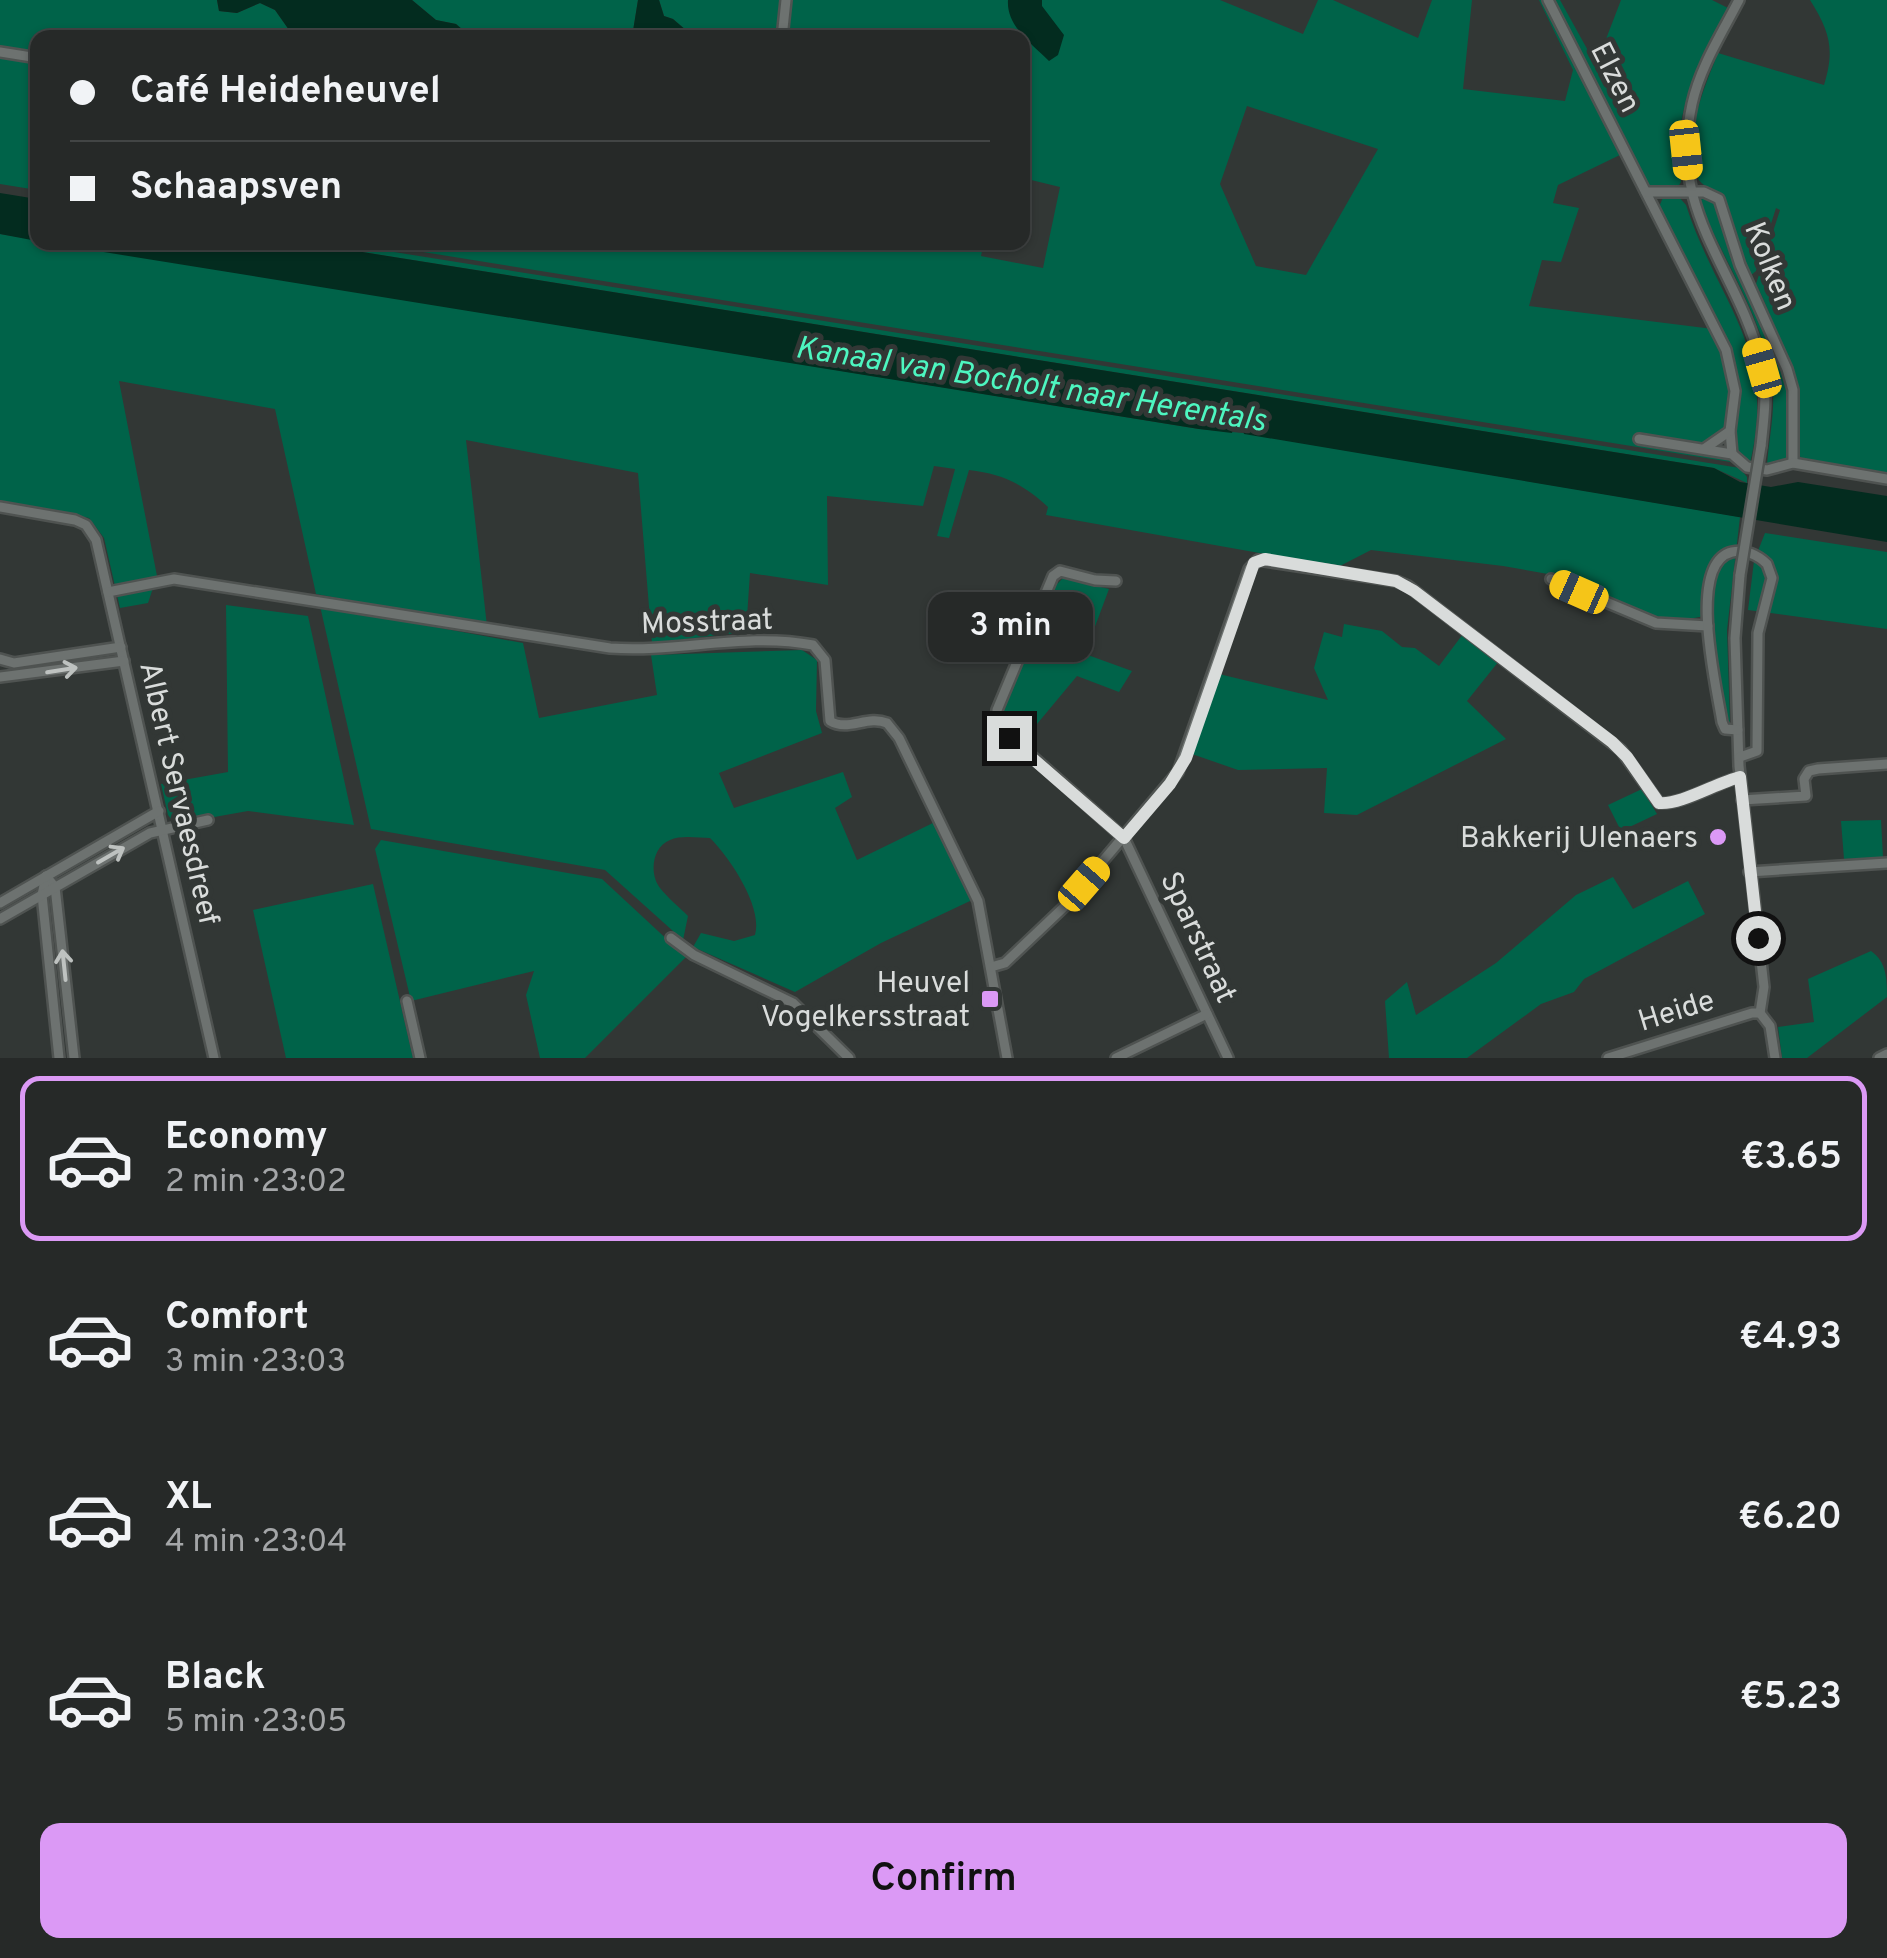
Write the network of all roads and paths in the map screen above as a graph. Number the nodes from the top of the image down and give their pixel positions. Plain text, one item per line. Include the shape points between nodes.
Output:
1 (786, 0) edge
2 (1548, 0) edge
3 (1739, 0) edge
4 (783, 30) edge
5 (0, 52) edge
6 (30, 57) edge
7 (1690, 190) junction
8 (1646, 192) junction
9 (1730, 430) junction
10 (1640, 439) dead end
11 (1704, 449) junction
12 (1732, 454) junction
13 (1793, 463) junction
14 (1887, 479) edge
15 (0, 507) edge
16 (1551, 579) dead end
17 (1116, 581) dead end
18 (108, 592) junction
19 (1708, 626) junction
20 (121, 647) junction
21 (124, 660) junction
22 (0, 662) edge
23 (0, 677) edge
24 (1738, 730) junction
25 (1740, 757) junction
26 (1887, 764) edge
27 (1740, 777) junction
28 (1742, 800) junction
29 (159, 811) junction
30 (208, 820) dead end
31 (163, 830) junction
32 (1124, 838) junction
33 (1887, 863) edge
34 (1749, 872) junction
35 (46, 876) junction
36 (56, 888) junction
37 (42, 895) junction
38 (0, 903) edge
39 (0, 919) edge
40 (671, 938) dead end
41 (991, 967) junction
42 (407, 1001) dead end
43 (1207, 1014) junction
44 (1760, 1014) junction
45 (1887, 1054) edge
46 (59, 1058) edge
47 (74, 1058) edge
48 (214, 1058) edge
49 (420, 1058) edge
50 (849, 1058) edge
51 (1007, 1058) edge
52 (1116, 1058) edge
53 (1228, 1058) edge
54 (1608, 1058) edge
55 (1774, 1058) edge
56 (1879, 1058) edge

1 - 4 street
2 - 8 street, Elzen
3 - 7 street via 1692,104
5 - 6 street
7 - 8 street
7 - 13 street, Kolken via 1719,200 1787,368
7 - 24 street, bridge via 1754,336 1766,403 1740,576
8 - 9 street, Elzen via 1726,350 1736,401
9 - 11 street
9 - 12 street, Elzen
10 - 11 street
11 - 12 street
12 - 13 street via 1747,467 1767,470
13 - 14 street
15 - 18 street, Albert Servaesdreef via 76,520 90,529
16 - 19 street via 1656,623
17 - 32 street via 1053,576 996,716 1004,734
18 - 20 street, Albert Servaesdreef
18 - 41 street, Mosstraat via 174,579 610,648 751,640 813,646 825,660 830,722 880,720 898,738 973,886
19 - 24 street via 1722,722 1725,730
19 - 25 street via 1714,565 1728,552 1743,551 1768,564 1772,578 1758,634 1756,750
20 - 21 street, Albert Servaesdreef
20 - 22 street
23 -> 21 street
21 - 29 street, Albert Servaesdreef
24 - 25 street
25 - 27 street
26 - 28 street via 1818,768 1804,779 1806,796
27 - 28 street
27 - 32 street via 1659,803 1620,750 1408,586 1265,559 1249,569 1186,758
28 - 34 street
29 - 31 street, Albert Servaesdreef
29 - 35 street
30 - 31 street
36 -> 31 street
31 - 48 street, Albert Servaesdreef
32 - 41 street via 1006,963
32 - 43 street, Sparstraat
33 - 34 street
34 - 44 street via 1764,987
35 - 36 street
35 - 37 street
35 - 38 street
36 - 37 street
47 -> 36 street
37 - 39 street
37 - 46 street
40 - 50 street via 793,1003
41 - 51 street, Mosstraat
42 - 49 street
43 - 52 street
43 - 53 street, Sparstraat
44 - 54 street, Heide
44 - 55 street via 1768,1022
45 - 56 street

